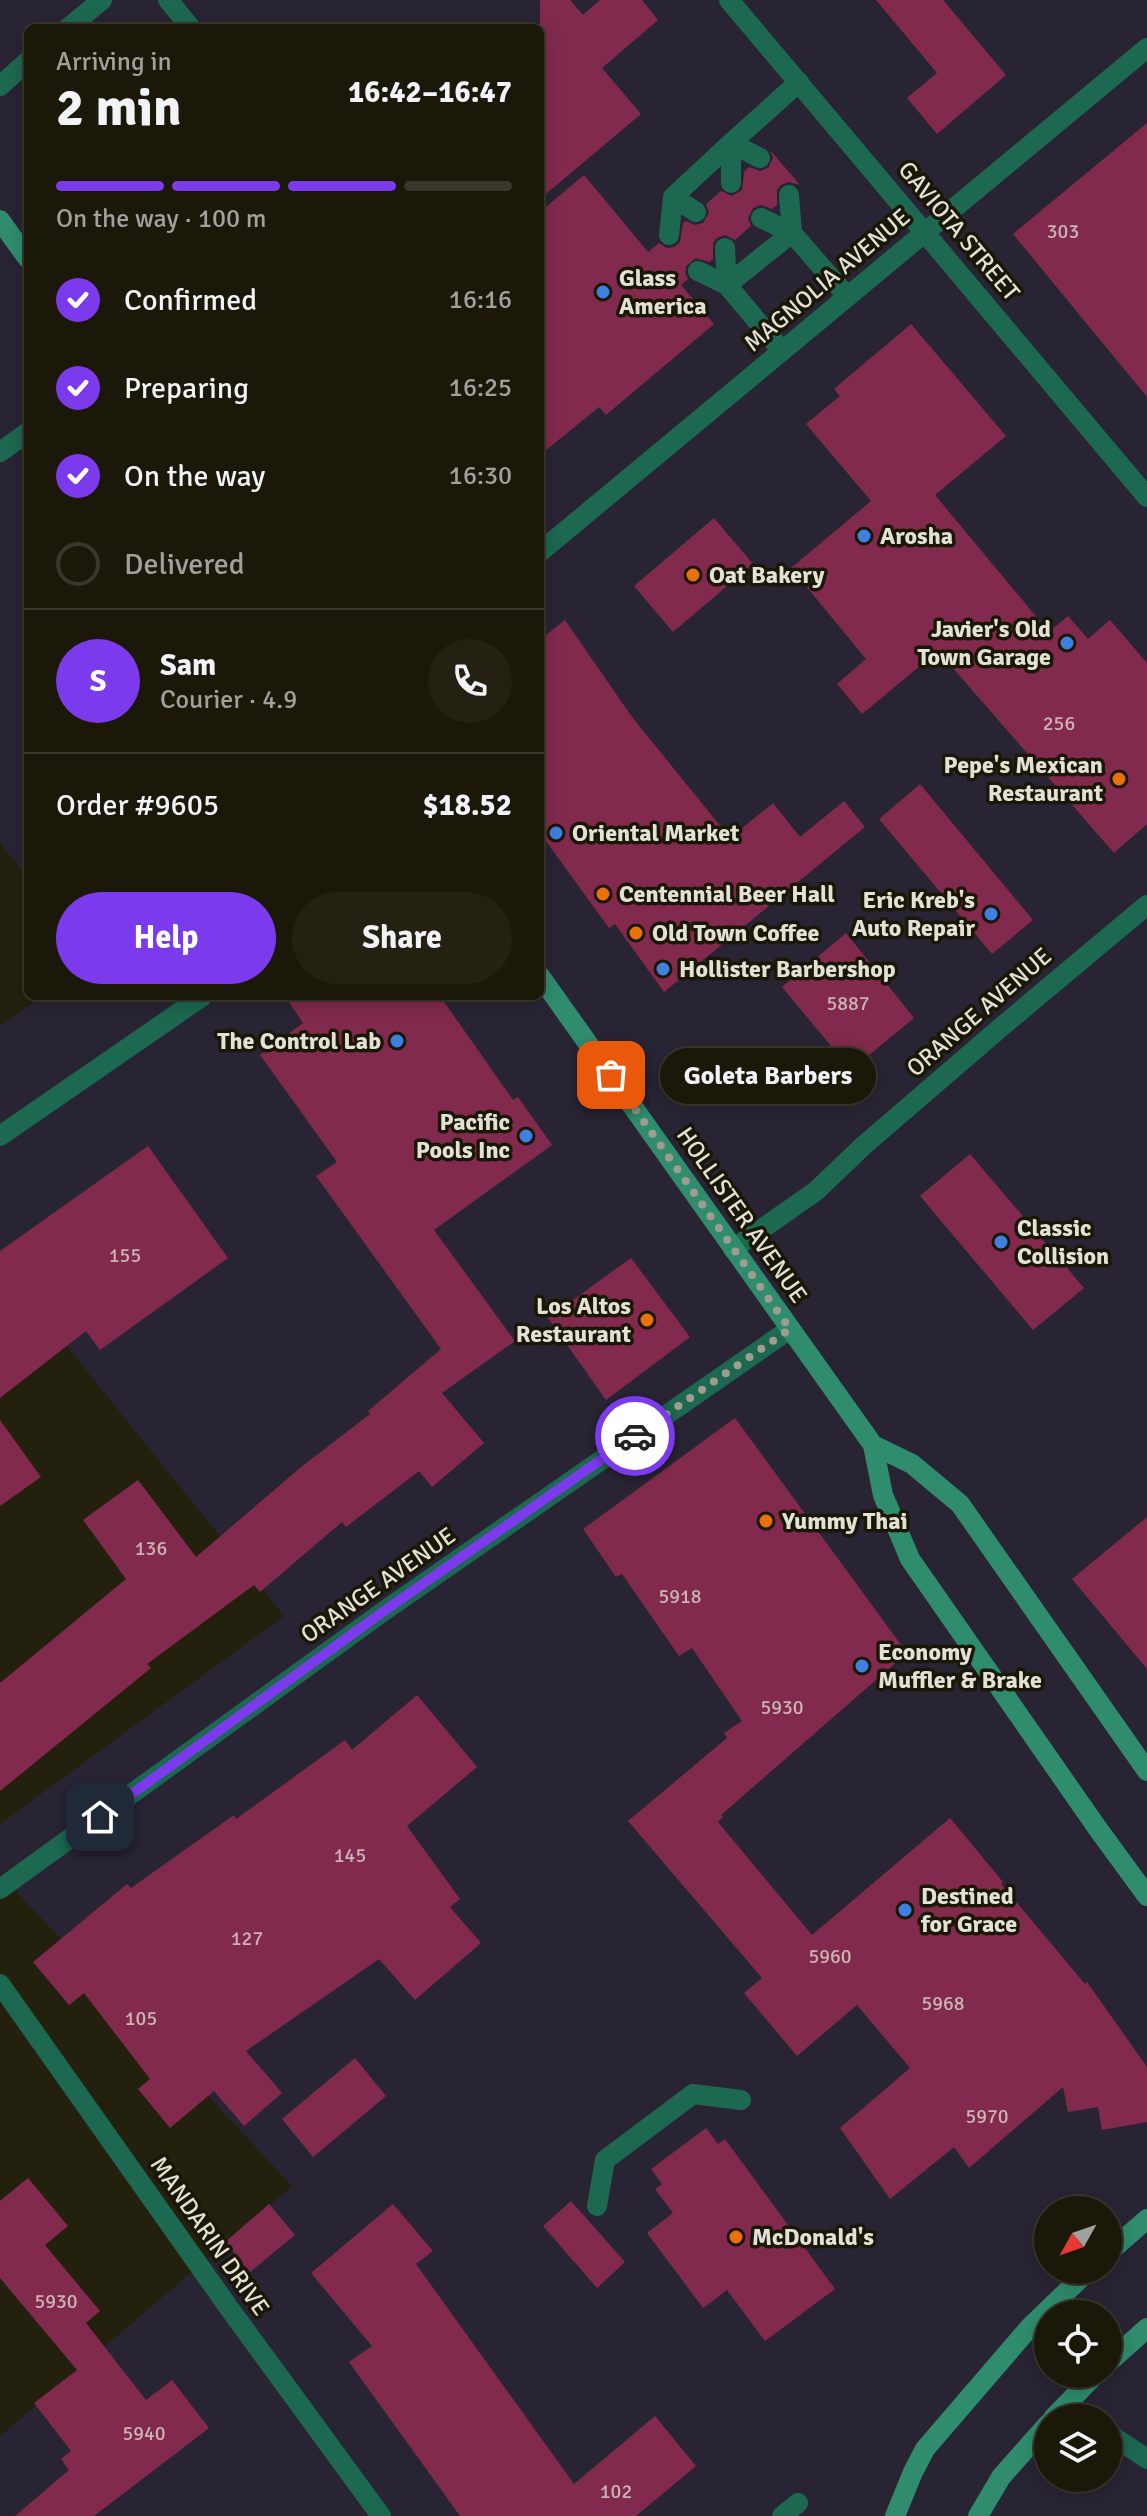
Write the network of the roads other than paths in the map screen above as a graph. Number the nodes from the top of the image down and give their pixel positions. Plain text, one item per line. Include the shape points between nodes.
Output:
1 (102, 0) edge
2 (168, 0) edge
3 (729, 0) edge
4 (73, 24) edge
5 (188, 24) edge
6 (1147, 48) edge
7 (24, 65) edge
8 (799, 82) junction
9 (0, 86) edge
10 (731, 143) junction
11 (760, 158) dead end
12 (731, 183) dead end
13 (789, 195) dead end
14 (673, 197) junction
15 (696, 212) dead end
16 (761, 218) dead end
17 (0, 220) edge
18 (925, 232) junction
19 (792, 233) junction
20 (669, 235) dead end
21 (725, 248) dead end
22 (24, 253) edge
23 (698, 271) dead end
24 (727, 285) junction
25 (847, 296) junction
26 (782, 351) junction
27 (24, 435) edge
28 (0, 452) edge
29 (1147, 497) edge
30 (544, 549) edge
31 (1147, 905) edge
32 (544, 982) edge
33 (197, 1000) edge
34 (0, 1136) edge
35 (733, 1249) junction
36 (790, 1329) junction
37 (873, 1445) junction
38 (1147, 1771) edge
39 (0, 1889) edge
40 (1147, 1896) edge
41 (0, 1984) edge
42 (741, 2100) dead end
43 (597, 2206) dead end
44 (1147, 2219) edge
45 (1122, 2241) edge
46 (1075, 2284) edge
47 (1147, 2328) edge
48 (1122, 2350) edge
49 (1082, 2388) edge
50 (1067, 2404) edge
51 (1034, 2440) edge
52 (1122, 2442) edge
53 (1147, 2459) edge
54 (381, 2516) edge
55 (895, 2516) edge
56 (978, 2516) edge

1 - 4 street
2 - 5 street
3 - 8 street, GAVIOTA STREET
6 - 18 street, MAGNOLIA AVENUE
7 - 9 street
8 - 10 street
8 - 18 street, GAVIOTA STREET
10 - 11 street
10 - 12 street
10 - 14 street
13 - 19 street
14 - 15 street
14 - 20 street
16 - 19 street
17 - 22 main road
18 - 25 street, MAGNOLIA AVENUE
18 - 29 street, GAVIOTA STREET
19 - 24 street
19 - 25 street
21 - 24 street
23 - 24 street
24 - 26 street
25 - 26 street, MAGNOLIA AVENUE
26 - 30 street, MAGNOLIA AVENUE
27 - 28 street
31 - 35 street, ORANGE AVENUE via 816,1191
32 - 35 main road, HOLLISTER AVENUE
33 - 34 street
35 - 36 main road, HOLLISTER AVENUE
36 - 37 main road, HOLLISTER AVENUE
36 - 39 street, ORANGE AVENUE via 384,1611
37 - 38 main road, HOLLISTER AVENUE via 912,1464 960,1504
37 - 40 main road, HOLLISTER AVENUE via 883,1495 910,1559
41 - 54 street, MANDARIN DRIVE
42 - 43 street via 693,2094 605,2160
44 - 45 main road
46 - 55 main road via 1030,2327 925,2449
47 - 48 main road
49 - 50 main road
51 - 56 main road via 1001,2477
52 - 53 street

